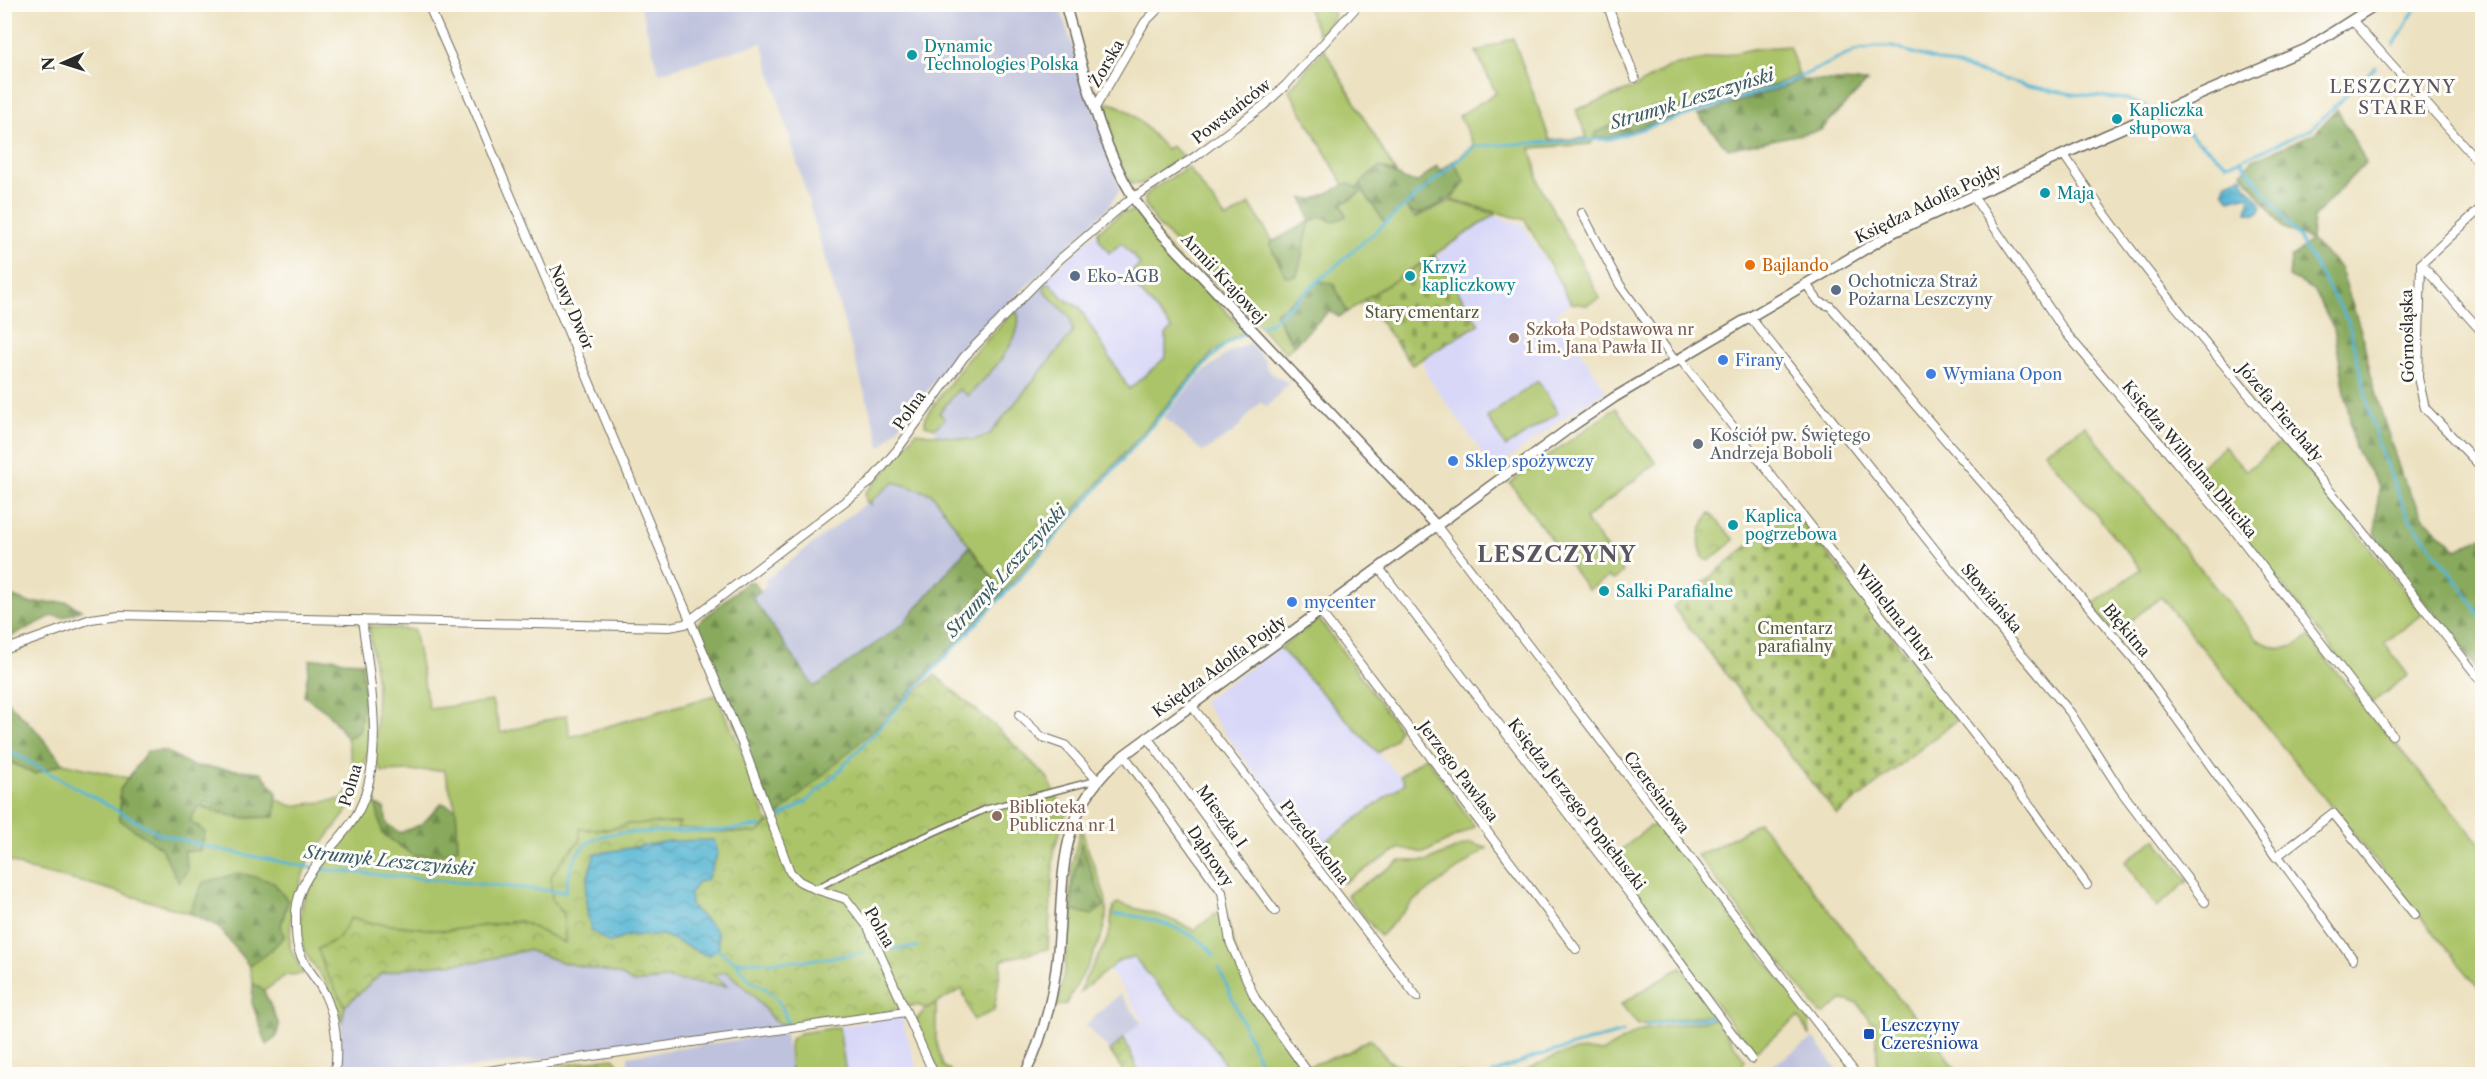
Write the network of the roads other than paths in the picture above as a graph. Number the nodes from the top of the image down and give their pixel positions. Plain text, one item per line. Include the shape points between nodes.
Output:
1 (428, 4) edge
2 (1065, 4) edge
3 (1163, 4) edge
4 (1359, 4) edge
5 (1607, 4) edge
6 (2378, 4) edge
7 (2353, 21) junction
8 (1635, 78) dead end
9 (1095, 108) junction
10 (2064, 155) junction
11 (2482, 166) edge
12 (1973, 196) junction
13 (1133, 197) junction
14 (2482, 207) edge
15 (1582, 213) dead end
16 (2421, 264) junction
17 (1806, 284) junction
18 (1750, 317) junction
19 (2482, 332) edge
20 (1678, 360) junction
21 (2482, 468) edge
22 (1436, 525) junction
23 (1379, 568) junction
24 (1320, 611) junction
25 (362, 620) junction
26 (691, 621) junction
27 (4, 650) edge
28 (2482, 682) edge
29 (1191, 705) junction
30 (1019, 715) dead end
31 (2392, 735) dead end
32 (1147, 737) junction
33 (1124, 754) junction
34 (1097, 780) junction
35 (2278, 856) junction
36 (2087, 885) dead end
37 (815, 889) junction
38 (2205, 902) dead end
39 (1275, 912) dead end
40 (2415, 915) dead end
41 (1576, 949) dead end
42 (2353, 959) dead end
43 (1417, 997) dead end
44 (906, 1012) junction
45 (1751, 1059) dead end
46 (335, 1074) edge
47 (466, 1074) edge
48 (934, 1074) edge
49 (1025, 1074) edge
50 (1309, 1074) edge
51 (1856, 1074) edge

1 - 26 street, Nowy Dwór
2 - 9 street, Armii Krajowej
3 - 9 street, Żorska via 1145,22
4 - 13 street, Powstańców via 1263,105
5 - 8 street
6 - 7 street, Księdza Adolfa Pojdy
7 - 10 street, Księdza Adolfa Pojdy via 2306,49
7 - 11 street
9 - 13 street, Armii Krajowej via 1113,159
10 - 12 street, Księdza Adolfa Pojdy
10 - 28 street, Józefa Pierchały via 2194,331 2342,506
12 - 17 street, Księdza Adolfa Pojdy via 1894,232
12 - 31 street, Księdza Wilhelma Dłucika via 2066,333 2235,531
13 - 22 street, Armii Krajowej via 1163,235
13 - 26 street, Polna via 1072,247 970,350 869,483
14 - 16 street
15 - 20 street, Wilhelma Pluty via 1620,285
16 - 19 street
16 - 21 street, Górnośląska via 2418,378 2426,408
17 - 18 street, Księdza Adolfa Pojdy
17 - 35 street, Błękitna via 1819,302 1830,306 2134,659
18 - 20 street, Księdza Adolfa Pojdy
18 - 38 street, Słowiańska via 2070,712 2121,791
20 - 22 street, Księdza Adolfa Pojdy via 1592,412
20 - 36 street, Wilhelma Pluty via 2024,799
22 - 23 street, Księdza Adolfa Pojdy
22 - 51 street, Czereśniowa
23 - 24 street, Księdza Adolfa Pojdy
23 - 45 street, Księdza Jerzego Popiełuszki
24 - 29 street, Księdza Adolfa Pojdy
24 - 41 street, Jerzego Pawlasa
25 - 26 street, Polna via 669,627
25 - 27 street, Polna via 118,615 91,619
25 - 46 street, Polna via 373,684 369,778 357,814 313,869 297,904 297,944 332,1013
26 - 37 street, Polna via 790,872
29 - 32 street, Księdza Adolfa Pojdy
29 - 43 street, Przedszkolna
30 - 34 street via 1042,737 1065,745
32 - 33 street, Księdza Adolfa Pojdy
32 - 39 street, Mieszka I
33 - 34 street, Księdza Adolfa Pojdy
33 - 50 street, Dąbrowy via 1222,892 1230,942 1255,998
34 - 37 street via 986,809
34 - 49 street, Księdza Adolfa Pojdy via 1078,811 1068,840 1052,994 1039,1042
35 - 40 street via 2333,813
35 - 42 street, Błękitna
37 - 44 street, Polna via 846,899 868,927
44 - 47 street
44 - 48 street, Polna

